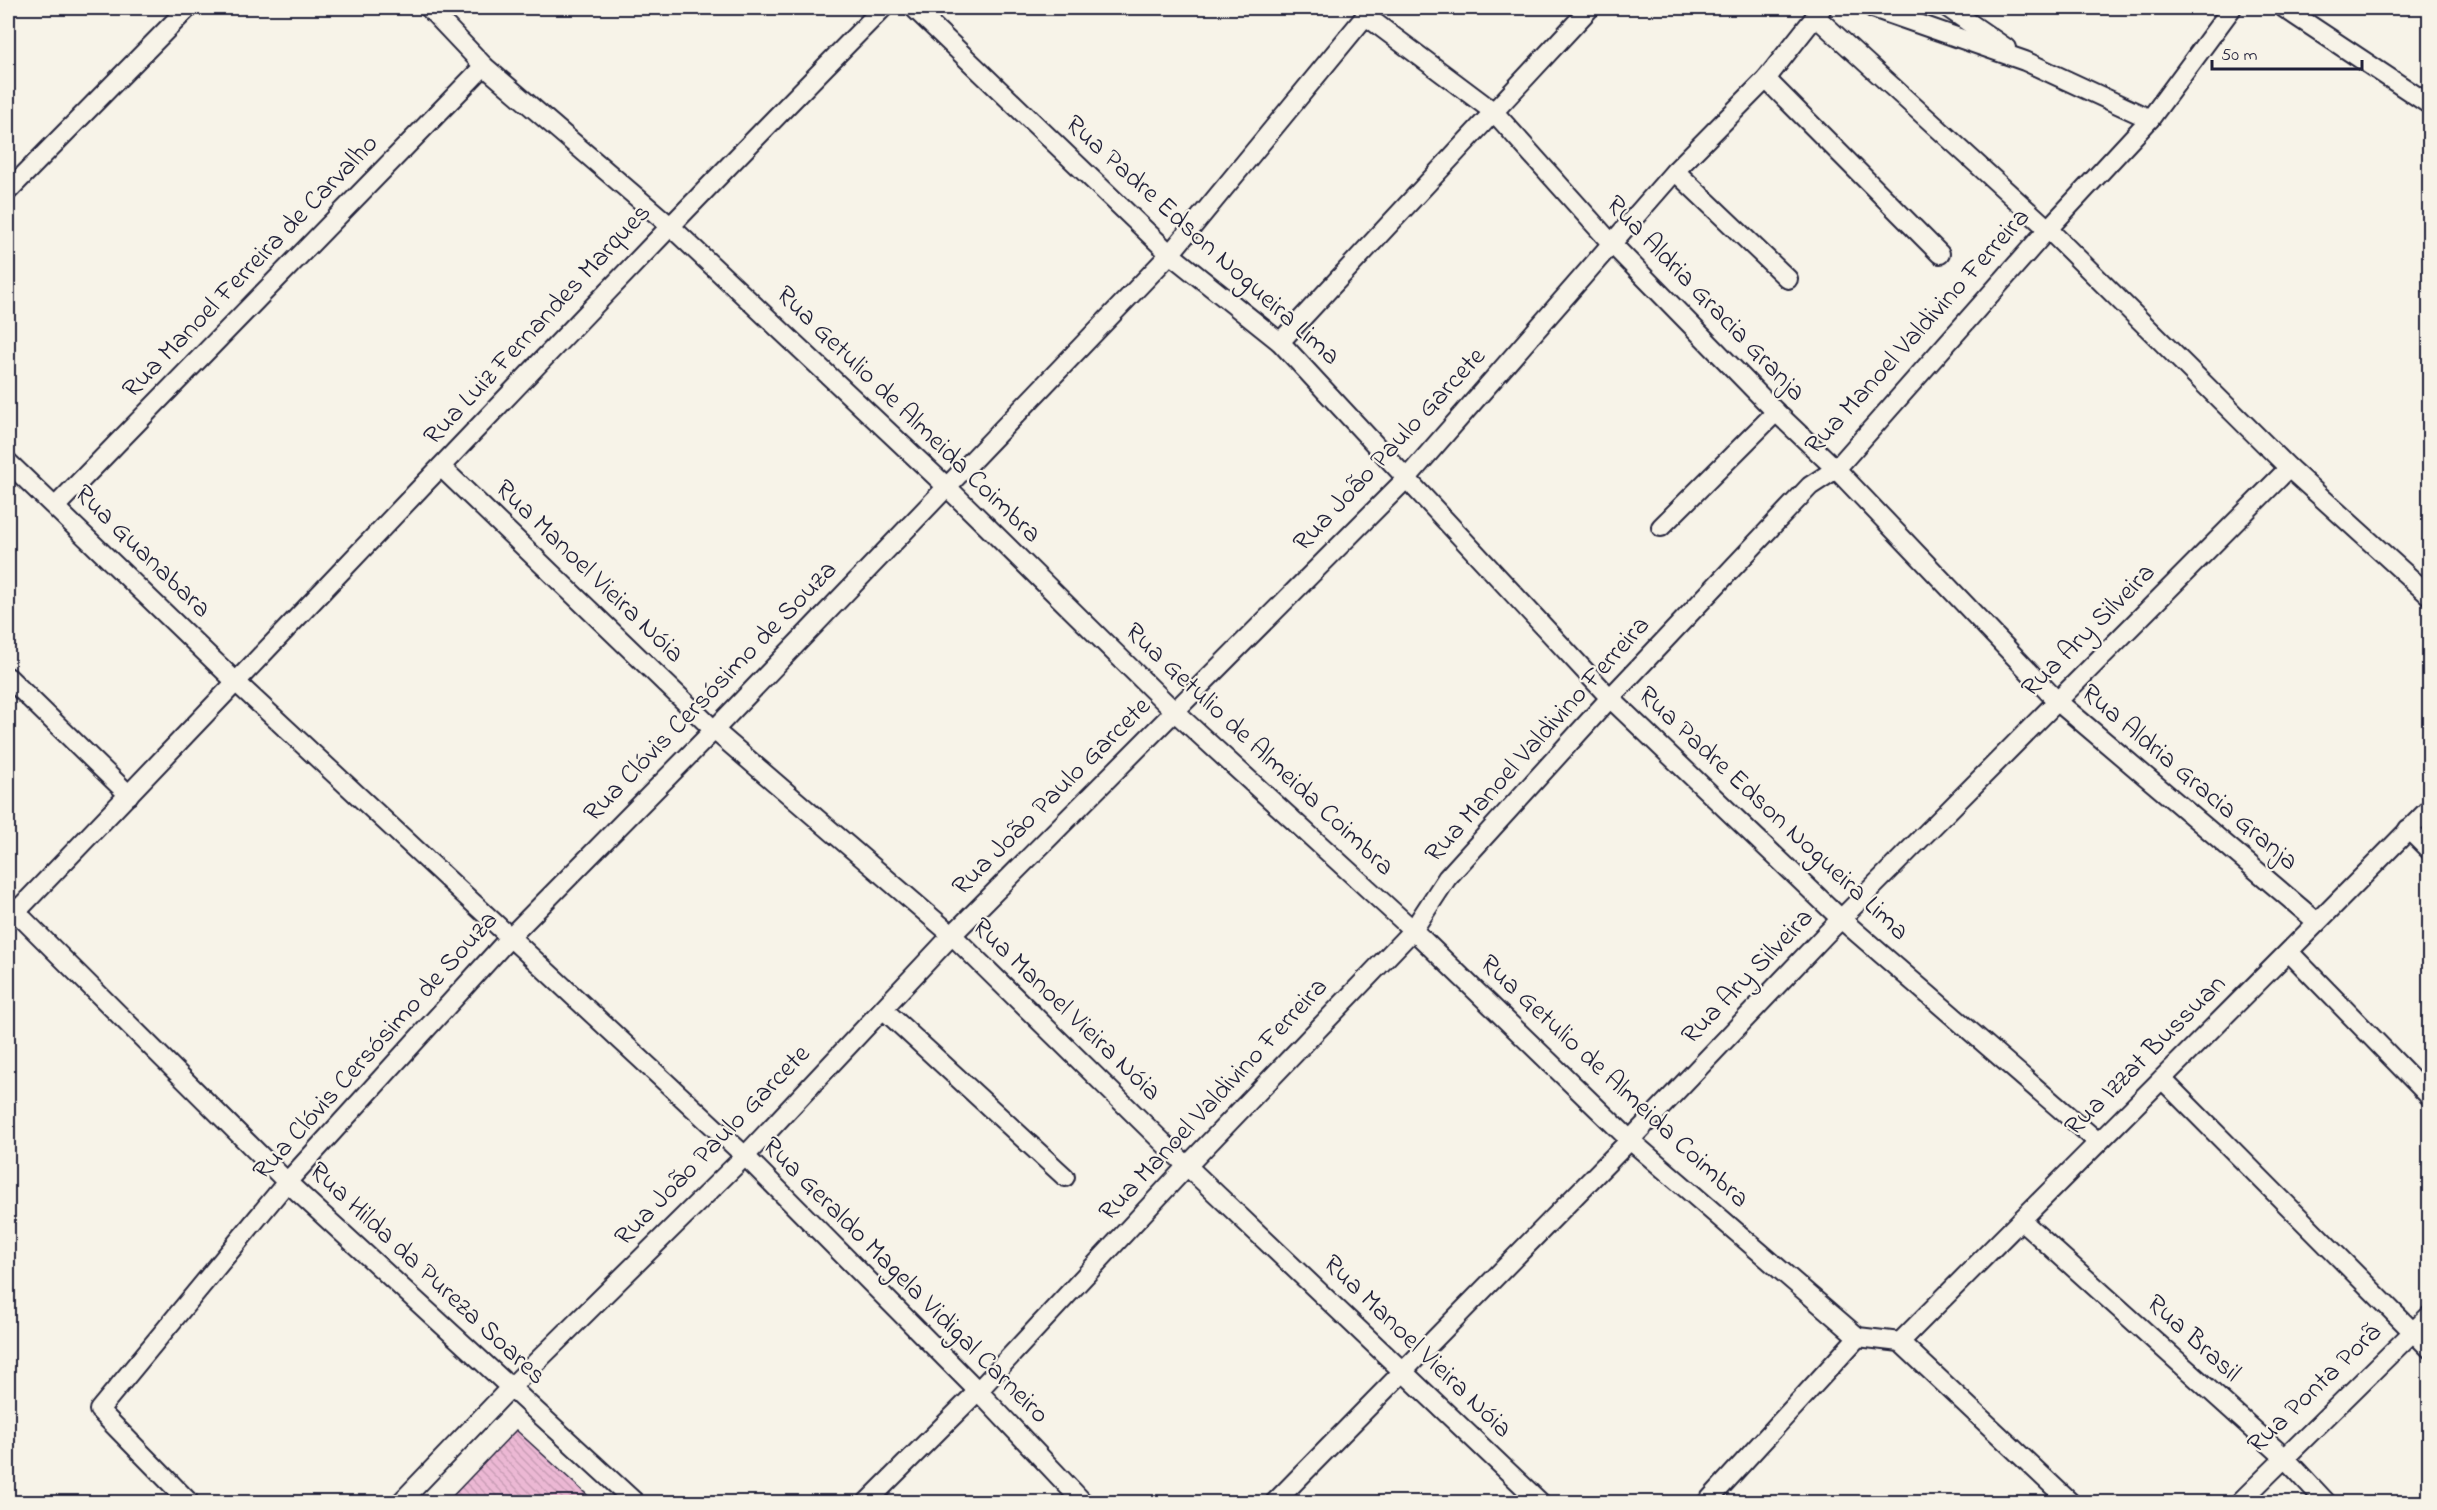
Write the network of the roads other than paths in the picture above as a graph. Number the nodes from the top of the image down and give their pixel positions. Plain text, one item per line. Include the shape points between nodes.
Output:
1 (188, 8) edge
2 (429, 8) edge
3 (883, 8) edge
4 (914, 8) edge
5 (1590, 8) edge
6 (1873, 8) edge
7 (1948, 8) edge
8 (2232, 8) edge
9 (2284, 8) edge
10 (1369, 12) edge
11 (1818, 12) edge
12 (2025, 61) junction
13 (484, 66) junction
14 (1766, 79) junction
15 (2430, 105) edge
16 (1494, 112) junction
17 (2150, 119) junction
18 (1675, 171) junction
19 (8, 191) edge
20 (669, 225) junction
21 (2048, 229) junction
22 (1612, 244) junction
23 (1170, 254) junction
24 (1940, 254) dead end
25 (1788, 279) dead end
26 (1280, 342) junction
27 (1776, 412) junction
28 (8, 462) edge
29 (441, 467) junction
30 (1836, 468) junction
31 (2289, 468) junction
32 (1407, 478) junction
33 (946, 487) junction
34 (56, 506) junction
35 (1660, 527) dead end
36 (2430, 596) edge
37 (8, 677) edge
38 (237, 683) junction
39 (1610, 698) junction
40 (2058, 701) junction
41 (1175, 712) junction
42 (714, 730) junction
43 (129, 795) junction
44 (2430, 808) edge
45 (2408, 830) junction
46 (2430, 851) edge
47 (12, 907) edge
48 (1840, 919) junction
49 (2317, 922) junction
50 (1413, 930) junction
51 (952, 935) junction
52 (511, 936) junction
53 (2289, 952) junction
54 (883, 1010) junction
55 (2162, 1079) junction
56 (2430, 1097) edge
57 (1630, 1140) junction
58 (2097, 1142) junction
59 (745, 1156) junction
60 (1187, 1166) junction
61 (1065, 1177) dead end
62 (287, 1182) junction
63 (2021, 1220) junction
64 (2430, 1315) edge
65 (2413, 1332) junction
66 (1858, 1337) junction
67 (1900, 1342) junction
68 (2430, 1348) edge
69 (1404, 1371) junction
70 (510, 1388) junction
71 (978, 1391) junction
72 (2284, 1457) junction
73 (189, 1503) edge
74 (400, 1503) edge
75 (635, 1503) edge
76 (867, 1503) edge
77 (1083, 1503) edge
78 (1275, 1503) edge
79 (1540, 1503) edge
80 (1707, 1503) edge
81 (2070, 1503) edge
82 (2240, 1503) edge
83 (2326, 1503) edge

1 - 19 street
2 - 13 street, Rua Getulio de Almeida Coimbra
3 - 20 street, Rua Luiz Fernandes Marques
4 - 23 street, Rua Padre Edson Nogueira Lima
5 - 16 street
6 - 12 street
7 - 12 street
8 - 17 street, Rua Manoel Valdivino Ferreira
9 - 15 street
10 - 16 street, Rua Aldria Gracia Granja
10 - 23 street, Rua Clóvis Cersósimo de Souza
11 - 14 street, Rua João Paulo Garcete
11 - 21 street
12 - 17 street
13 - 20 street, Rua Getulio de Almeida Coimbra
13 - 34 street, Rua Manoel Ferreira de Carvalho
14 - 18 street, Rua João Paulo Garcete
14 - 24 street
16 - 22 street, Rua Aldria Gracia Granja
16 - 26 street
17 - 21 street, Rua Manoel Valdivino Ferreira
18 - 22 street, Rua João Paulo Garcete
18 - 25 street
20 - 29 street, Rua Luiz Fernandes Marques
20 - 33 street, Rua Getulio de Almeida Coimbra
21 - 30 street, Rua Manoel Valdivino Ferreira
21 - 31 street
22 - 27 street, Rua Aldria Gracia Granja
22 - 32 street, Rua João Paulo Garcete
23 - 26 street, Rua Padre Edson Nogueira Lima
23 - 33 street, Rua Clóvis Cersósimo de Souza
26 - 32 street, Rua Padre Edson Nogueira Lima
27 - 30 street, Rua Aldria Gracia Granja
27 - 35 street
28 - 34 street, Rua Guanabara
29 - 38 street, Rua Luiz Fernandes Marques
29 - 42 street, Rua Manoel Vieira Nóia
30 - 39 street, Rua Manoel Valdivino Ferreira via 1810,486
30 - 40 street, Rua Aldria Gracia Granja
31 - 36 street
31 - 40 street, Rua Ary Silveira
32 - 39 street, Rua Padre Edson Nogueira Lima
32 - 41 street, Rua João Paulo Garcete
33 - 41 street, Rua Getulio de Almeida Coimbra
33 - 42 street, Rua Clóvis Cersósimo de Souza
34 - 38 street, Rua Guanabara
37 - 43 street
38 - 43 street
38 - 52 street, Rua Geraldo Magela Vidigal Carneiro
39 - 48 street, Rua Padre Edson Nogueira Lima
39 - 50 street, Rua Manoel Valdivino Ferreira via 1448,878
40 - 48 street, Rua Ary Silveira
40 - 49 street, Rua Aldria Gracia Granja
41 - 50 street, Rua Getulio de Almeida Coimbra
41 - 51 street, Rua João Paulo Garcete
42 - 51 street, Rua Manoel Vieira Nóia
42 - 52 street, Rua Clóvis Cersósimo de Souza
43 - 47 street
44 - 45 street, Rua Izzat Bussuan
45 - 46 street
45 - 49 street, Rua Izzat Bussuan
47 - 62 street, Rua Hilda da Pureza Soares
48 - 57 street, Rua Ary Silveira
48 - 58 street, Rua Padre Edson Nogueira Lima
49 - 53 street, Rua Izzat Bussuan
50 - 57 street, Rua Getulio de Almeida Coimbra
50 - 60 street, Rua Manoel Valdivino Ferreira
51 - 54 street, Rua João Paulo Garcete
51 - 60 street, Rua Manoel Vieira Nóia
52 - 59 street, Rua Geraldo Magela Vidigal Carneiro
52 - 62 street, Rua Clóvis Cersósimo de Souza
53 - 55 street, Rua Izzat Bussuan
53 - 56 street
54 - 59 street, Rua João Paulo Garcete
54 - 61 street
55 - 58 street, Rua Izzat Bussuan
55 - 65 street
57 - 66 street, Rua Getulio de Almeida Coimbra
57 - 69 street, Rua Ary Silveira
58 - 63 street, Rua Izzat Bussuan
59 - 70 street, Rua João Paulo Garcete
59 - 71 street, Rua Geraldo Magela Vidigal Carneiro
60 - 69 street, Rua Manoel Vieira Nóia
60 - 71 street, Rua Manoel Valdivino Ferreira
62 - 70 street, Rua Hilda da Pureza Soares
62 - 73 street, Rua Clóvis Cersósimo de Souza via 99,1410
63 - 67 street, Rua Izzat Bussuan
63 - 72 street, Rua Brasil
64 - 65 street, Rua Ponta Porã
65 - 68 street
65 - 72 street, Rua Ponta Porã
66 - 67 street
66 - 80 street
67 - 81 street
69 - 78 street, Rua Ary Silveira
69 - 79 street, Rua Manoel Vieira Nóia
70 - 74 street, Rua João Paulo Garcete
70 - 75 street, Rua Hilda da Pureza Soares
71 - 76 street, Rua Manoel Valdivino Ferreira
71 - 77 street, Rua Geraldo Magela Vidigal Carneiro
72 - 82 street, Rua Ponta Porã
72 - 83 street, Rua Brasil

